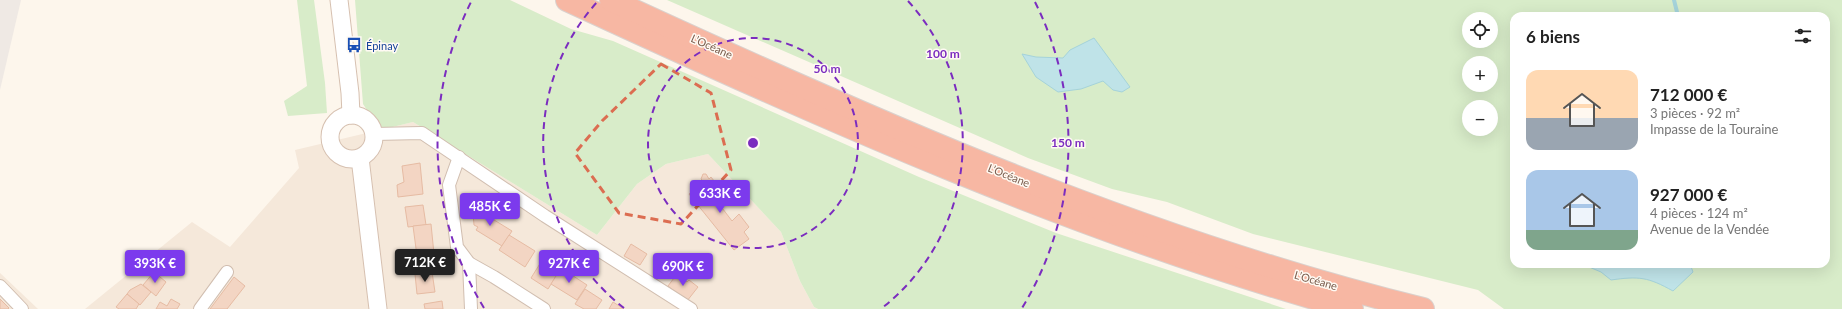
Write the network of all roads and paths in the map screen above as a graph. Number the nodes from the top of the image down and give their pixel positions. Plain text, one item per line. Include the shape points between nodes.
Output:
1 (339, 0) edge
2 (568, 0) edge
3 (611, 0) edge
4 (351, 115) junction
5 (374, 134) junction
6 (460, 157) junction
7 (360, 158) junction
8 (469, 263) junction
9 (227, 272) dead end
10 (0, 286) edge
11 (22, 309) edge
12 (200, 309) edge
13 (378, 309) edge
14 (471, 309) edge
15 (544, 309) edge
16 (691, 309) edge
17 (1352, 309) edge
18 (1423, 309) edge

1 - 4 street
2 - 17 highway, L’Océane via 818,114 1042,207 1179,256
3 - 18 highway, L’Océane via 887,124 1064,196 1168,234 1272,267
4 - 5 street via 369,122
4 - 7 street via 344,117 332,127 330,142 338,155 345,159
5 - 6 street via 422,133
5 - 7 street via 371,149
6 - 8 street via 449,185 457,247
6 - 16 street via 546,216
7 - 13 street
8 - 14 street
8 - 15 street
9 - 12 street
10 - 11 street

